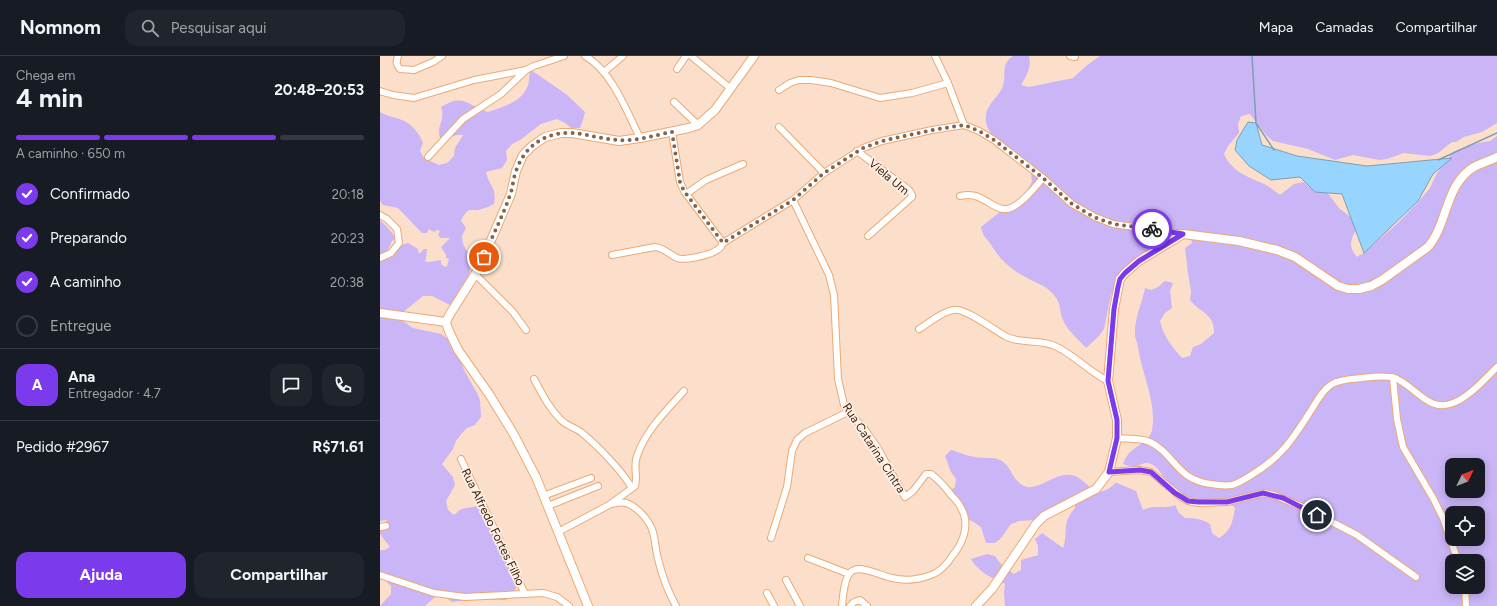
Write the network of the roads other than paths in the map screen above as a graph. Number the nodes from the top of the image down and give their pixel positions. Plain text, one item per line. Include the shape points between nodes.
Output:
1 (398, 56) edge
2 (442, 56) edge
3 (564, 56) edge
4 (585, 56) edge
5 (623, 56) edge
6 (686, 56) edge
7 (691, 56) edge
8 (754, 56) edge
9 (935, 56) edge
10 (677, 69) dead end
11 (526, 70) junction
12 (604, 72) junction
13 (948, 83) junction
14 (730, 88) junction
15 (778, 90) dead end
16 (380, 91) edge
17 (674, 102) dead end
18 (698, 125) junction
19 (964, 125) junction
20 (779, 127) dead end
21 (672, 132) junction
22 (640, 138) junction
23 (857, 151) junction
24 (428, 157) dead end
25 (1497, 157) edge
26 (743, 164) dead end
27 (824, 173) junction
28 (1043, 178) junction
29 (686, 194) junction
30 (960, 196) dead end
31 (793, 200) junction
32 (380, 215) edge
33 (1183, 234) junction
34 (868, 236) dead end
35 (723, 243) junction
36 (612, 255) dead end
37 (380, 258) edge
38 (476, 275) junction
39 (380, 313) edge
40 (446, 322) junction
41 (919, 329) dead end
42 (526, 330) dead end
43 (1497, 366) edge
44 (1394, 378) junction
45 (534, 379) dead end
46 (1108, 381) junction
47 (684, 391) dead end
48 (848, 412) junction
49 (1117, 438) junction
50 (461, 459) dead end
51 (1109, 472) junction
52 (592, 478) dead end
53 (598, 486) dead end
54 (632, 488) junction
55 (544, 496) junction
56 (609, 505) junction
57 (548, 506) junction
58 (558, 532) junction
59 (771, 538) dead end
60 (1456, 554) edge
61 (808, 558) dead end
62 (849, 574) junction
63 (380, 575) edge
64 (1416, 577) dead end
65 (786, 580) dead end
66 (767, 593) dead end
67 (525, 594) junction
68 (1465, 594) edge
69 (588, 604) edge
70 (569, 606) edge
71 (676, 606) edge
72 (774, 606) edge
73 (800, 606) edge
74 (842, 606) edge
75 (850, 606) edge
76 (867, 606) edge
77 (976, 606) edge
78 (1466, 606) edge

1 - 2 street via 396,61 400,70 414,70
3 - 11 street
4 - 12 street
5 - 12 street
6 - 10 street
7 - 14 street
8 - 14 street
9 - 13 street
11 - 16 street via 474,80 414,98
11 - 24 street via 501,94 463,119
12 - 22 street via 619,95
13 - 15 street via 880,98 831,83 811,80 799,80
13 - 19 street
14 - 18 street via 715,110
17 - 18 street
18 - 21 street
19 - 23 street via 882,141
19 - 28 street via 994,140
20 - 27 street
21 - 22 street
21 - 29 street via 680,182
22 - 38 street via 619,140 561,133 545,137 532,146 523,155 511,194
23 - 27 street
23 - 34 street, Viela Um via 909,190 912,195
25 - 33 street via 1473,168 1461,179 1453,192 1434,241 1428,247 1382,280 1359,289 1338,286 1295,257 1277,250
26 - 29 street via 706,180
27 - 31 street
28 - 30 street via 1010,209 996,207 972,194
28 - 33 street via 1072,204 1094,217 1113,224
29 - 35 street
31 - 35 street
31 - 48 street, Rua Catarina Cintra via 829,276 834,295 838,379
32 - 37 street via 397,230 399,243 391,253
33 - 46 street via 1139,261 1120,279 1114,309
35 - 36 street via 714,252 696,257 678,258 655,247
38 - 40 street
38 - 42 street via 513,312
39 - 40 street
40 - 55 street via 458,350 513,433
41 - 46 street via 954,309 960,310 1008,337 1054,345
43 - 44 street via 1464,396 1446,405 1436,405 1423,399 1403,382
44 - 49 street via 1376,376 1342,380 1332,384 1280,455 1232,485 1204,484 1192,480 1157,447 1148,442
44 - 60 street via 1397,419 1403,448 1443,518
45 - 54 street via 546,402 563,422 584,435 623,474
46 - 49 street via 1117,420
47 - 54 street via 653,425 644,441 637,456 636,482
48 - 59 street via 797,440 792,451 787,487
48 - 62 street, Rua Catarina Cintra via 863,427 905,497 926,474 931,474 948,491 965,518 963,541 947,563 932,575 914,580 893,578 861,569 854,569
49 - 51 street
50 - 67 street, Rua Alfredo Fortes Filho
51 - 64 street via 1151,472 1188,501 1227,502 1263,493 1274,495 1357,535
51 - 77 street via 1096,489 1044,516 1036,524 992,589
52 - 55 street
53 - 57 street
54 - 56 street
55 - 57 street
56 - 58 street
56 - 71 street via 627,502 648,520 654,533 658,559 668,590
57 - 58 street
58 - 69 street
61 - 62 street
62 - 74 street via 844,586
63 - 67 street via 434,593 465,597
65 - 73 street
66 - 72 street
67 - 70 street via 557,597
68 - 78 street
75 - 76 street via 860,600

